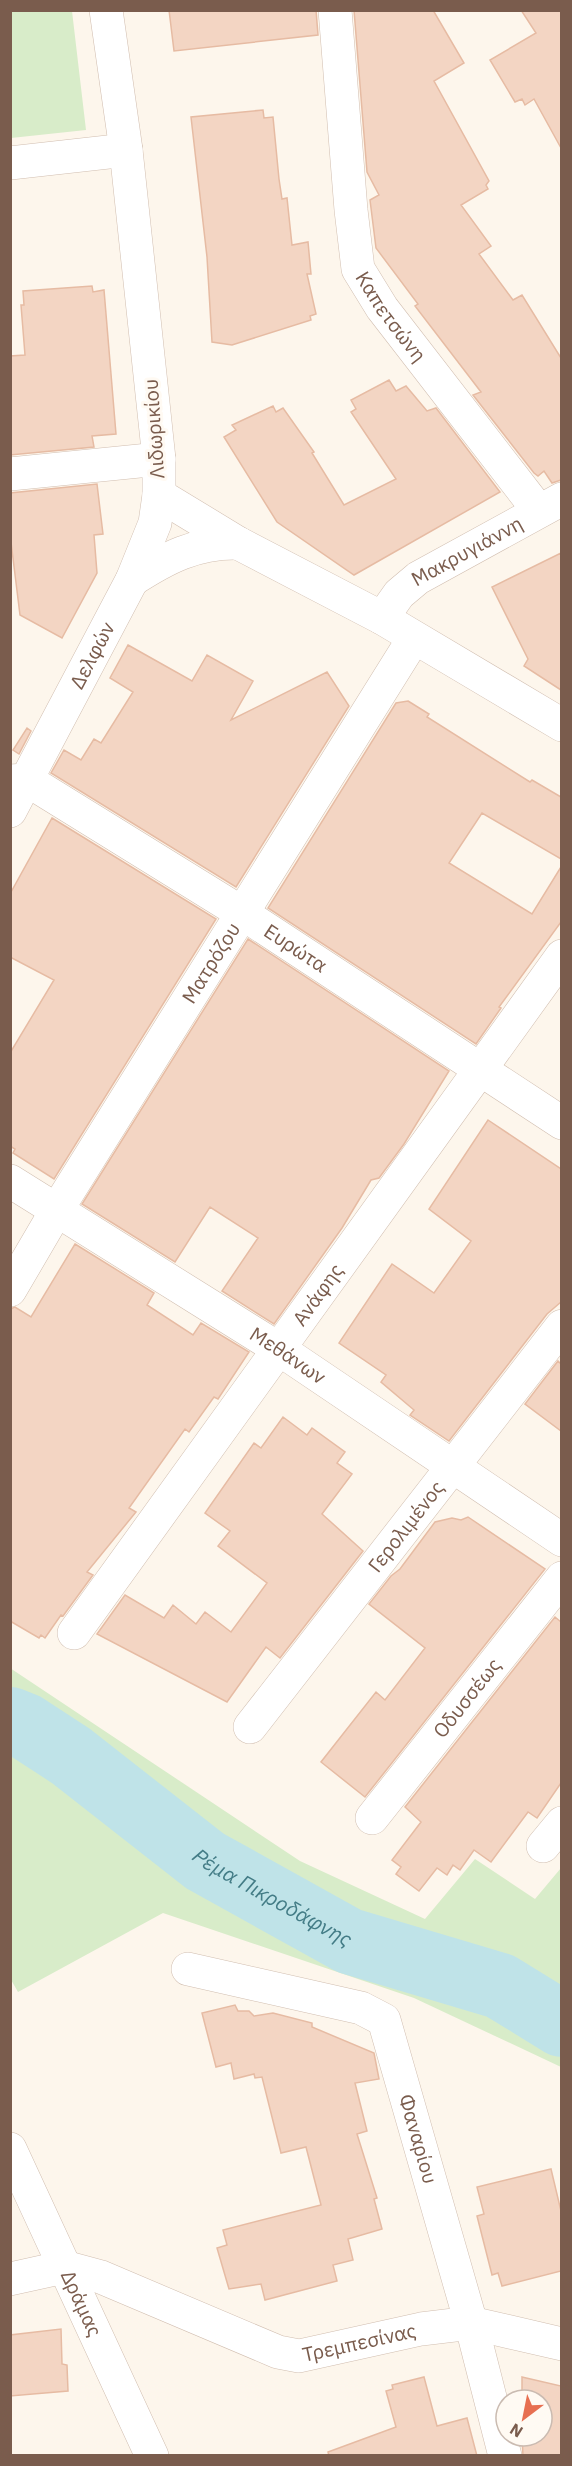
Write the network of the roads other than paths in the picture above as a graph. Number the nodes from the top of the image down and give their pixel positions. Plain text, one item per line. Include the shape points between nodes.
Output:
1 (106, 10) edge
2 (335, 10) edge
3 (126, 150) junction
4 (10, 163) edge
5 (159, 459) junction
6 (10, 474) edge
7 (159, 495) junction
8 (550, 505) edge
9 (238, 543) junction
10 (132, 580) junction
11 (382, 618) junction
12 (414, 638) junction
13 (561, 725) edge
14 (19, 781) edge
15 (10, 811) edge
16 (242, 913) junction
17 (561, 956) edge
18 (482, 1069) junction
19 (561, 1123) edge
20 (10, 1181) edge
21 (58, 1209) junction
22 (10, 1290) edge
23 (561, 1326) edge
24 (279, 1349) junction
25 (455, 1466) junction
26 (561, 1540) edge
27 (561, 1578) edge
28 (74, 1633) dead end
29 (250, 1727) dead end
30 (372, 1818) dead end
31 (188, 1969) dead end
32 (10, 2149) edge
33 (64, 2267) junction
34 (10, 2279) edge
35 (471, 2323) junction
36 (561, 2344) edge
37 (152, 2456) edge
38 (505, 2456) edge

1 - 3 street, Λιδωρικίου
2 - 8 street, Καπετσώνη via 358,269 382,308
3 - 4 street
3 - 5 street, Λιδωρικίου
5 - 6 street
5 - 7 street, Λιδωρικίου
7 - 9 street, Λιδωρικίου
7 - 10 street, Δελφών via 154,523
8 - 11 street, Μακρυγιάννη via 418,578 399,594
9 - 10 street via 191,548
9 - 11 street, Λιδωρικίου
10 - 14 street, Δελφών
11 - 12 street, Λιδωρικίου
12 - 13 street, Λιδωρικίου
12 - 16 street, Ματρόζου
14 - 15 street, Δελφών
14 - 16 street, Ευρώτα
16 - 18 street, Ευρώτα
16 - 21 street, Ματρόζου
17 - 18 street, Ανάφης
18 - 19 street, Ευρώτα
18 - 24 street, Ανάφης
20 - 21 street, Μεθάνων
21 - 22 street, Ματρόζου
21 - 24 street, Μεθάνων
23 - 25 street, Γερολιμένος
24 - 25 street, Μεθάνων
24 - 28 street, Ανάφης
25 - 26 street, Μεθάνων
25 - 29 street, Γερολιμένος
27 - 30 street, Οδυσσέως
31 - 35 street, Φαναρίου via 361,2008 384,2020
32 - 33 street, Δράμας
33 - 34 street
33 - 35 street, Τρεμπεσίνας via 101,2277 278,2352 299,2356 421,2329
33 - 37 street, Δράμας
35 - 36 street, Τρεμπεσίνας
35 - 38 street, Φαναρίου

